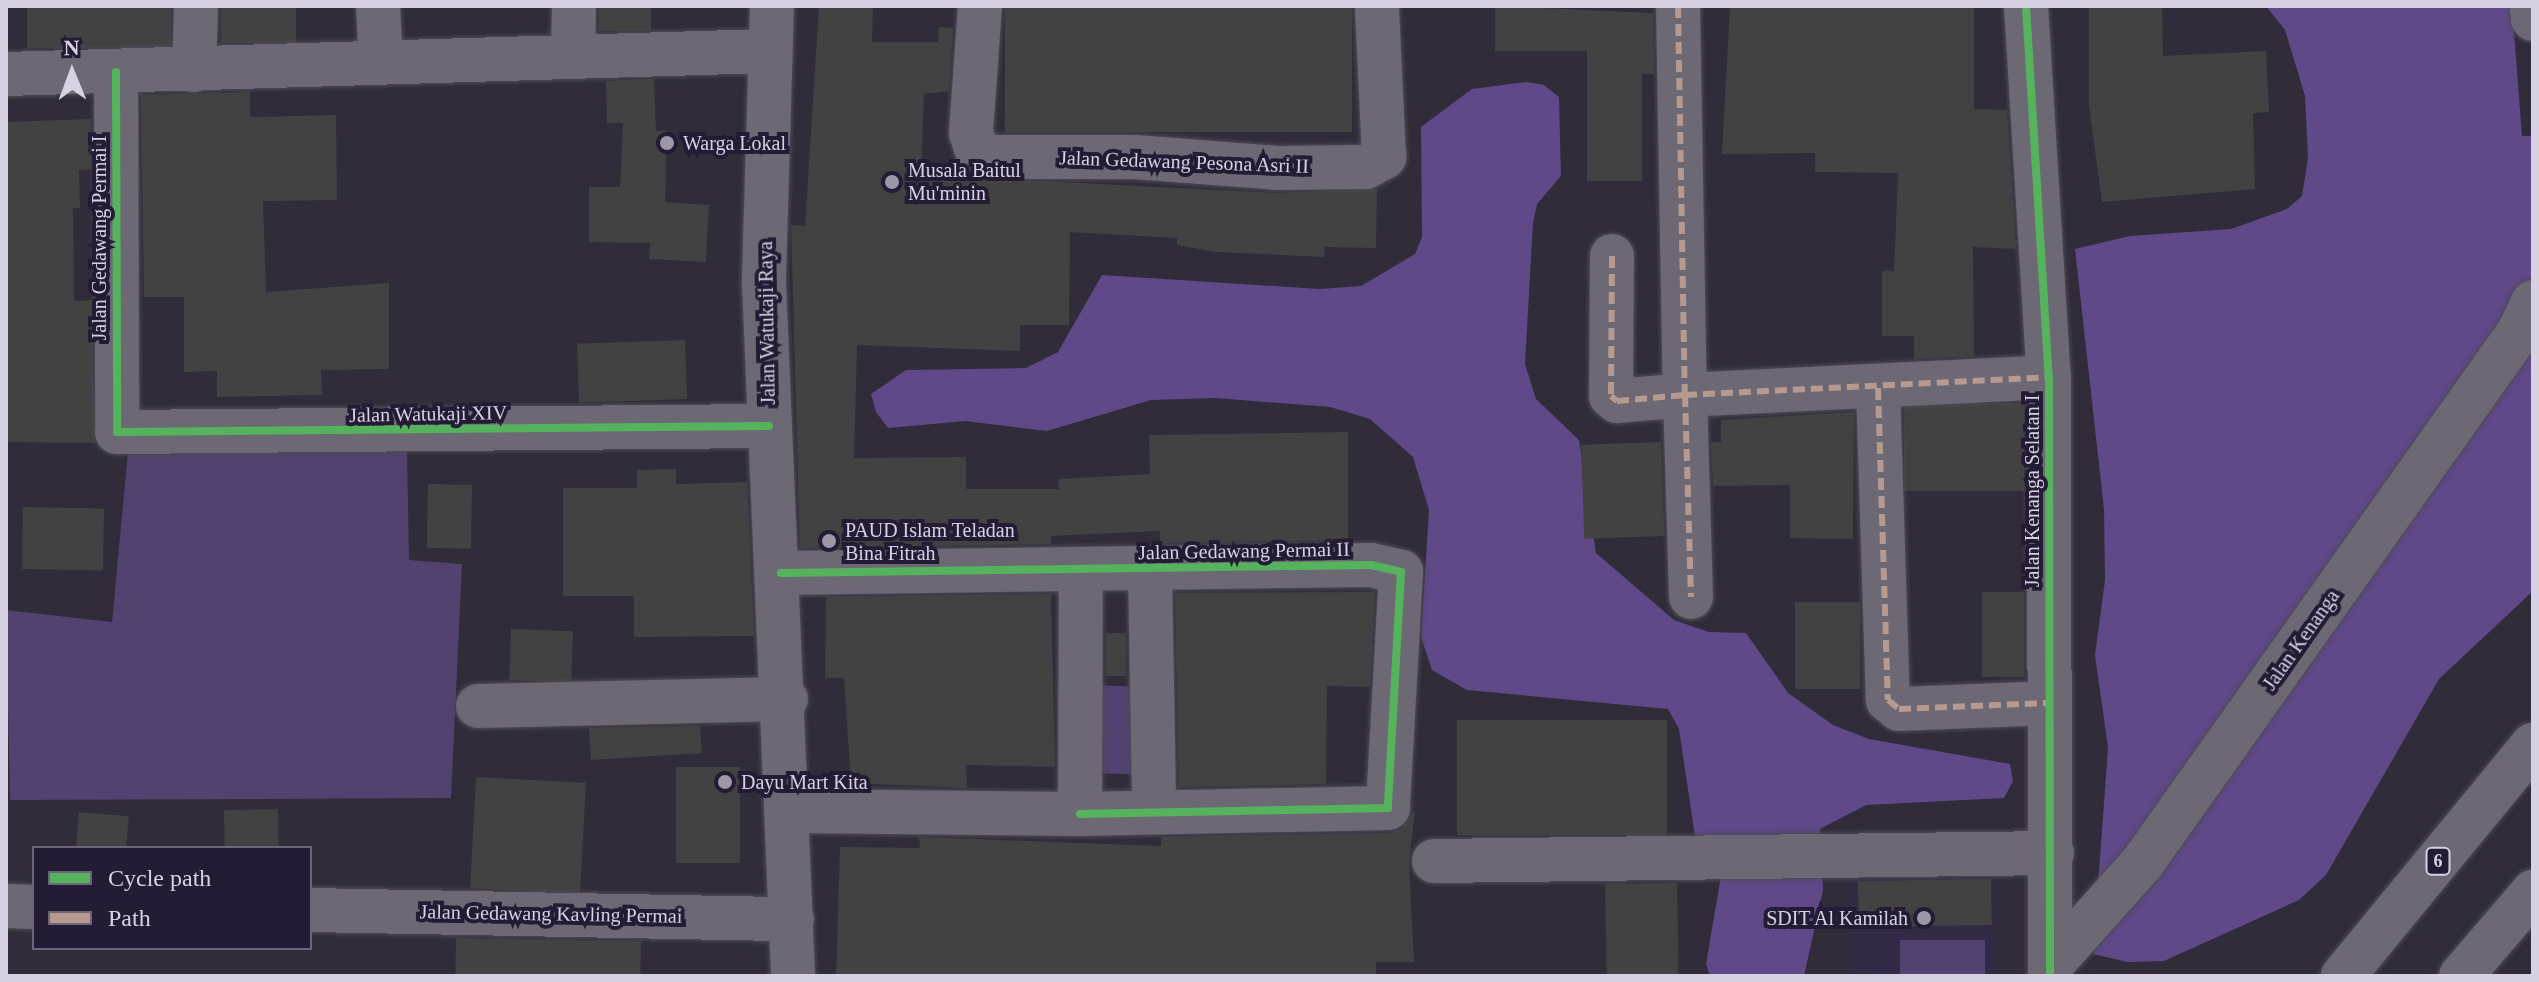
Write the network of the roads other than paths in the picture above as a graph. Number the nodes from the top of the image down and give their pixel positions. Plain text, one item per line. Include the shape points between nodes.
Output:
1 (196, 6) edge
2 (378, 6) edge
3 (574, 6) edge
4 (772, 6) edge
5 (980, 6) edge
6 (1377, 6) edge
7 (1678, 6) edge
8 (2026, 6) edge
9 (2532, 6) edge
10 (2533, 19) edge
11 (768, 51) junction
12 (573, 56) junction
13 (381, 62) junction
14 (194, 70) junction
15 (116, 72) junction
16 (6, 74) edge
17 (1612, 256) dead end
18 (2533, 302) edge
19 (2049, 377) junction
20 (1878, 388) junction
21 (1685, 395) junction
22 (115, 403) joint
23 (769, 426) junction
24 (1150, 569) junction
25 (1081, 570) junction
26 (781, 573) junction
27 (1691, 597) dead end
28 (786, 699) junction
29 (2047, 703) junction
30 (478, 706) dead end
31 (2533, 745) edge
32 (1154, 810) junction
33 (790, 811) junction
34 (1080, 814) junction
35 (2052, 853) junction
36 (1434, 861) dead end
37 (2533, 892) edge
38 (6, 906) edge
39 (32, 907) edge
40 (312, 910) edge
41 (792, 919) junction
42 (2050, 971) edge
43 (793, 976) edge
44 (2343, 976) edge
45 (2461, 976) edge

1 - 14 street
2 - 13 street
3 - 12 street
4 - 11 street, Jalan Watukaji Raya
5 - 6 street, Jalan Gedawang Pesona Asri II via 971,133 976,148 990,157 1135,157 1277,168 1366,167 1384,157
7 - 21 street
8 - 19 street, Jalan Kenanga Selatan I
9 - 10 street
11 - 12 street
11 - 23 street, Jalan Watukaji Raya
12 - 13 street
13 - 14 street
14 - 15 street
15 - 16 street
15 - 22 street, Jalan Gedawang Permai I
17 - 21 street via 1611,396 1617,401
18 - 42 street, Jalan Kenanga via 2519,332 2143,862
19 - 20 street
19 - 29 street, Jalan Kenanga Selatan I
20 - 21 street
20 - 29 street via 1888,700 1899,709
21 - 27 street
22 - 23 street, Jalan Watukaji XIV via 117,432
23 - 26 street, Jalan Watukaji Raya
24 - 25 street, Jalan Gedawang Permai II
24 - 32 street, Jalan Gedawang Permai II
24 - 32 street, Jalan Gedawang Permai II via 1371,565 1397,568 1402,578 1388,808
25 - 26 street, Jalan Gedawang Permai II
25 - 34 street
26 - 28 street, Jalan Watukaji Raya
28 - 30 street
28 - 33 street, Jalan Watukaji Raya
29 - 35 street, Jalan Kenanga Selatan I
31 - 44 highway, 6
32 - 34 street, Jalan Gedawang Permai II
33 - 34 street, Jalan Gedawang Permai II
33 - 41 street, Jalan Watukaji Raya
35 - 36 street
35 - 42 street, Jalan Kenanga Selatan I
37 - 45 highway
38 - 39 street
40 - 41 street, Jalan Gedawang Kavling Permai
41 - 43 street, Jalan Watukaji Raya

